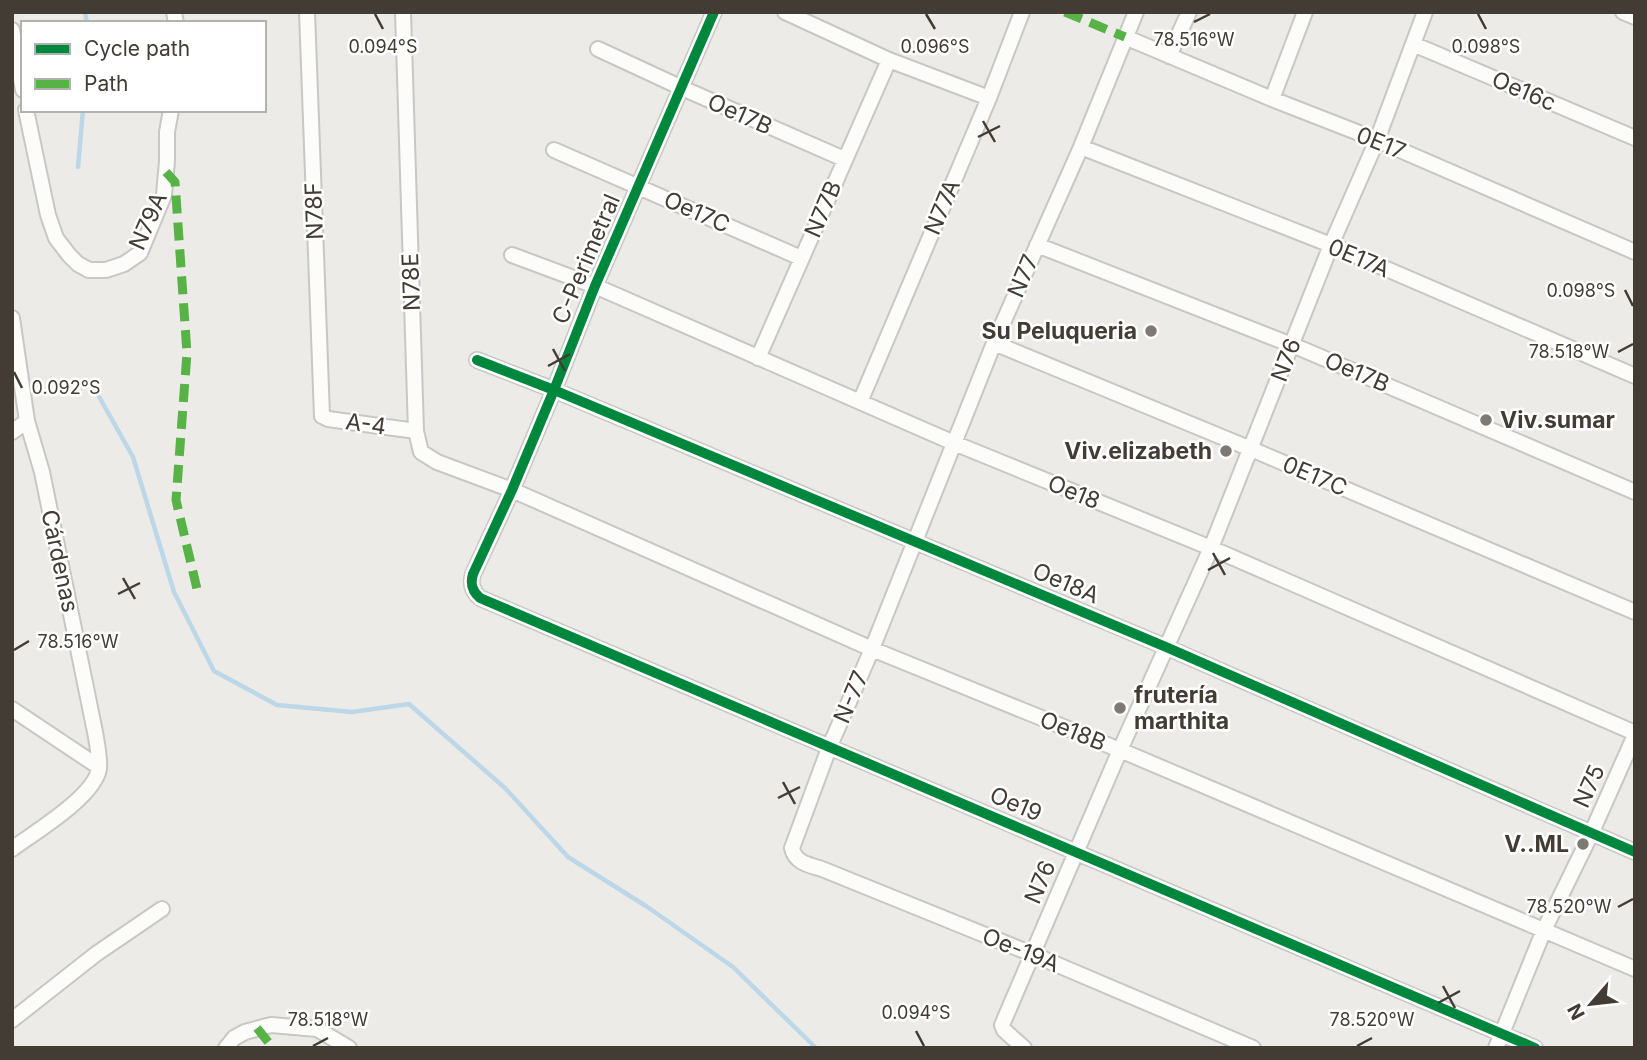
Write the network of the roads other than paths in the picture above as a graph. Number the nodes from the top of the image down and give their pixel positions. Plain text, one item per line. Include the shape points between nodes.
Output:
1 (307, 12) edge
2 (403, 12) edge
3 (715, 12) edge
4 (785, 12) edge
5 (1022, 12) edge
6 (1136, 12) edge
7 (1189, 12) edge
8 (1305, 12) edge
9 (1425, 12) edge
10 (1623, 12) edge
11 (1635, 17) edge
12 (12, 30) edge
13 (1125, 37) junction
14 (1413, 44) junction
15 (597, 49) dead end
16 (1169, 56) junction
17 (889, 60) junction
18 (21, 79) edge
19 (682, 88) junction
20 (989, 98) junction
21 (1272, 99) junction
22 (26, 112) edge
23 (171, 112) edge
24 (1635, 138) edge
25 (1377, 140) junction
26 (1081, 147) junction
27 (554, 150) dead end
28 (844, 159) junction
29 (640, 187) junction
30 (1037, 245) junction
31 (1331, 245) junction
32 (1635, 252) edge
33 (512, 255) dead end
34 (802, 258) junction
35 (595, 286) junction
36 (12, 318) edge
37 (994, 343) junction
38 (1292, 345) junction
39 (758, 358) junction
40 (477, 360) dead end
41 (1635, 376) edge
42 (554, 390) junction
43 (860, 402) junction
44 (321, 410) joint
45 (27, 421) junction
46 (415, 431) junction
47 (12, 432) edge
48 (954, 443) junction
49 (1251, 449) junction
50 (512, 490) junction
51 (1635, 492) edge
52 (914, 542) junction
53 (1211, 548) junction
54 (480, 598) joint
55 (1635, 611) edge
56 (1166, 647) junction
57 (872, 649) junction
58 (12, 709) edge
59 (1635, 734) edge
60 (829, 748) junction
61 (1120, 750) junction
62 (99, 767) junction
63 (1591, 834) junction
64 (12, 849) edge
65 (792, 852) joint
66 (1075, 852) junction
67 (1635, 852) edge
68 (162, 909) dead end
69 (1544, 930) junction
70 (1032, 954) junction
71 (1635, 969) edge
72 (12, 1020) edge
73 (1499, 1041) edge
74 (230, 1043) edge
75 (349, 1048) edge
76 (1024, 1048) edge
77 (1253, 1048) edge
78 (1535, 1048) edge

1 - 44 street, N78F
2 - 46 street, N78E
3 - 19 street, C-Perimetral
4 - 17 street
5 - 20 street, N77A
6 - 13 street, N77
7 - 16 street
8 - 21 street
9 - 14 street, N76
10 - 11 street
12 - 18 street
13 - 16 street, 0E17
13 - 26 street, N77
14 - 24 street, Oe16c
14 - 25 street, N76
15 - 19 street, Oe17B
16 - 21 street, 0E17
17 - 20 street
17 - 28 street, N77B
19 - 28 street, Oe17B
19 - 29 street, C-Perimetral
20 - 43 street, N77A
21 - 25 street, 0E17
22 - 23 street, N79A via 56,237 69,256 89,271 124,264 140,253 164,195
25 - 31 street, N76
25 - 32 street, 0E17
26 - 30 street, N77
26 - 31 street, 0E17A
27 - 29 street, Oe17C
28 - 34 street, N77B
29 - 34 street, Oe17C
29 - 35 street, C-Perimetral
30 - 37 street, N77
30 - 38 street, Oe17B
31 - 38 street, N76
31 - 41 street, 0E17A
33 - 35 street, Oe18
34 - 39 street, N77B
35 - 39 street, Oe18
35 - 42 street, C-Perimetral
36 - 45 street, Cárdenas
37 - 48 street, N77
37 - 49 street, 0E17C
38 - 49 street, N76
38 - 51 street, Oe17B
39 - 43 street, Oe18
40 - 42 street, Oe18A
42 - 50 street, C-Perimetral
42 - 52 street, Oe18A
43 - 48 street, Oe18
44 - 46 street, A-4 via 328,419
45 - 47 street
45 - 62 street, Cárdenas via 42,472
46 - 50 street, N78E via 421,452 437,462
48 - 52 street, N77
48 - 53 street, Oe18
49 - 53 street, N76
49 - 55 street, 0E17C
50 - 54 street, C-Perimetral via 473,574 472,588
50 - 57 street, Oe18B
52 - 56 street, Oe18A
52 - 57 street, N-77
53 - 56 street, N76
53 - 59 street, Oe18
54 - 60 street, Oe19
56 - 61 street, N76
56 - 63 street, Oe18A
57 - 60 street, N-77
57 - 61 street, Oe18B
58 - 62 street
59 - 63 street, N75
60 - 65 street, N-77
60 - 66 street, Oe19
61 - 66 street, N76
61 - 69 street, Oe18B
62 - 64 street via 85,794
63 - 67 street, Oe18A
63 - 69 street, N75
65 - 70 street, Oe-19A via 802,863
66 - 70 street, N76
66 - 73 street, Oe19
68 - 72 street
69 - 71 street, Oe18B
69 - 73 street, N75
70 - 76 street, N76 via 1003,1028
70 - 77 street, Oe-19A
73 - 78 street, Oe19
74 - 75 street via 245,1032 271,1025 317,1029

